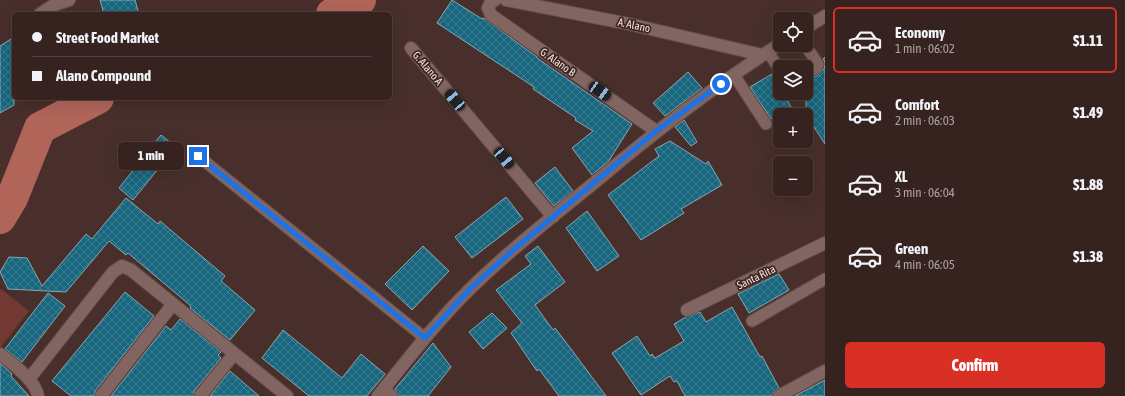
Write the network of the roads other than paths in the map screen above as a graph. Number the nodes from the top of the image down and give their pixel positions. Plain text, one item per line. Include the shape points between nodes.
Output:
1 (69, 0) edge
2 (506, 0) edge
3 (493, 1) edge
4 (52, 3) edge
5 (42, 12) edge
6 (825, 16) edge
7 (813, 24) edge
8 (411, 48) dead end
9 (773, 49) edge
10 (810, 52) edge
11 (765, 54) junction
12 (773, 63) edge
13 (813, 70) dead end
14 (734, 75) junction
15 (766, 124) dead end
16 (656, 131) junction
17 (198, 156) dead end
18 (553, 217) junction
19 (825, 243) edge
20 (825, 279) edge
21 (173, 304) junction
22 (687, 310) dead end
23 (752, 321) dead end
24 (425, 338) junction
25 (0, 354) edge
26 (234, 354) junction
27 (825, 371) edge
28 (29, 378) junction
29 (279, 394) edge
30 (385, 394) edge
31 (38, 396) edge
32 (101, 396) edge
33 (200, 396) edge
34 (779, 396) edge

1 - 4 street
2 - 11 street, A. Alano
3 - 16 street, G. Alano B via 488,8 491,15
4 - 5 street
6 - 7 street
8 - 18 street, G. Alano A
9 - 11 street
10 - 13 lane via 818,64
11 - 12 lane
11 - 14 street
14 - 15 lane
14 - 16 street
16 - 18 street
17 - 24 lane
18 - 24 street via 471,288
19 - 22 street, Santa Rita
20 - 23 lane
21 - 26 street
21 - 28 street via 131,270 122,266 113,272
21 - 32 street
24 - 30 street
25 - 28 street
26 - 29 street
26 - 33 street
27 - 34 street
28 - 31 street via 36,387

